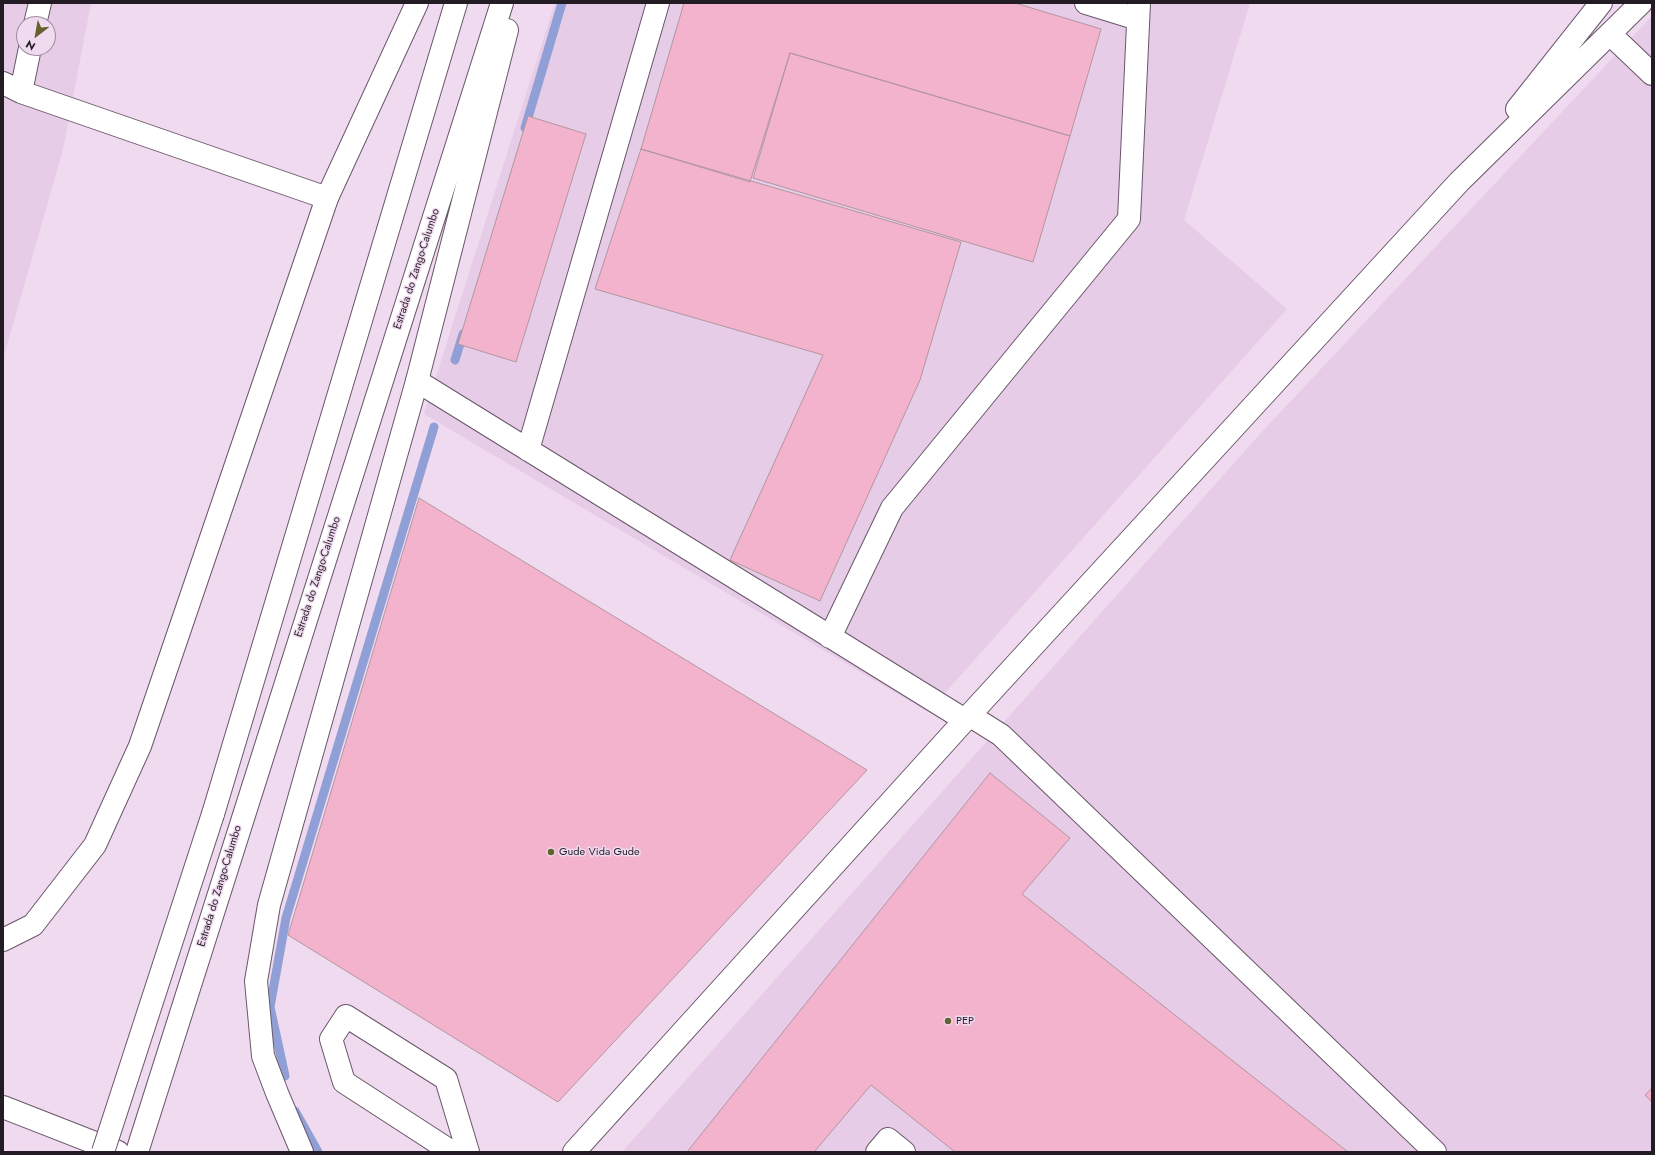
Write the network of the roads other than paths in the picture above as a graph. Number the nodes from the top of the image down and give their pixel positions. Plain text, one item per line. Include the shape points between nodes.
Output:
1 (40, 3) edge
2 (456, 3) edge
3 (502, 3) edge
4 (514, 3) edge
5 (658, 3) edge
6 (1086, 3) edge
7 (1601, 3) edge
8 (1641, 3) edge
9 (411, 6) edge
10 (1138, 11) edge
11 (37, 16) edge
12 (1610, 34) junction
13 (26, 56) edge
14 (1652, 74) edge
15 (12, 87) edge
16 (1459, 182) junction
17 (327, 198) junction
18 (417, 381) junction
19 (528, 450) junction
20 (830, 637) junction
21 (967, 717) junction
22 (3, 940) edge
23 (3, 1107) edge
24 (103, 1152) edge
25 (118, 1152) edge
26 (136, 1152) edge
27 (302, 1152) edge
28 (452, 1152) edge
29 (468, 1152) edge
30 (574, 1152) edge
31 (877, 1152) edge
32 (904, 1152) edge
33 (1435, 1152) edge

1 - 11 main road
2 - 24 main road, bridge via 213,814
3 - 26 main road, Estrada do Zango-Calumbo
4 - 18 main road
5 - 19 main road
6 - 10 main road
7 - 16 main road
8 - 12 main road
9 - 17 main road
10 - 20 main road via 1129,219 892,508
12 - 14 main road
12 - 16 main road
13 - 15 main road
15 - 17 main road
16 - 21 main road
17 - 22 main road via 140,746 95,845 33,925
18 - 19 main road
18 - 27 main road via 268,905 256,981 264,1056
19 - 20 main road
20 - 21 main road
21 - 30 main road
21 - 33 main road via 1001,735
23 - 25 main road
28 - 29 main road via 344,1082 331,1039 346,1016 446,1079
31 - 32 main road via 888,1139

